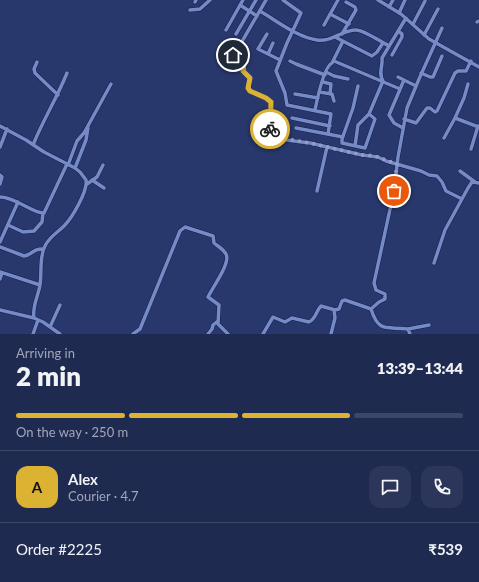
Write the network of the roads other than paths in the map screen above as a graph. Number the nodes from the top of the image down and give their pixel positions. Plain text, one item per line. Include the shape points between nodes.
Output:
1 (210, 0) edge
2 (243, 0) edge
3 (256, 0) edge
4 (266, 0) edge
5 (283, 0) edge
6 (338, 0) edge
7 (378, 0) edge
8 (393, 0) edge
9 (405, 0) edge
10 (425, 1) dead end
11 (290, 2) edge
12 (346, 2) dead end
13 (240, 5) junction
14 (389, 7) junction
15 (438, 9) dead end
16 (190, 10) dead end
17 (249, 11) junction
18 (260, 11) junction
19 (399, 13) junction
20 (330, 14) junction
21 (257, 16) junction
22 (406, 18) junction
23 (349, 24) junction
24 (413, 24) junction
25 (324, 25) dead end
26 (442, 28) dead end
27 (226, 30) dead end
28 (293, 31) junction
29 (398, 31) junction
30 (236, 34) dead end
31 (267, 34) dead end
32 (342, 34) junction
33 (424, 35) junction
34 (335, 37) junction
35 (343, 41) junction
36 (435, 42) junction
37 (273, 43) dead end
38 (383, 43) junction
39 (389, 46) junction
40 (268, 54) junction
41 (392, 55) dead end
42 (442, 56) dead end
43 (280, 60) junction
44 (290, 61) dead end
45 (334, 61) junction
46 (471, 61) junction
47 (37, 62) dead end
48 (479, 67) edge
49 (67, 73) dead end
50 (421, 73) junction
51 (326, 74) junction
52 (398, 77) dead end
53 (348, 79) dead end
54 (404, 80) junction
55 (383, 81) junction
56 (322, 82) junction
57 (111, 84) dead end
58 (468, 84) dead end
59 (358, 86) dead end
60 (416, 86) junction
61 (400, 89) junction
62 (319, 92) junction
63 (295, 94) dead end
64 (330, 94) junction
65 (58, 95) junction
66 (318, 98) junction
67 (334, 101) dead end
68 (315, 110) junction
69 (369, 114) junction
70 (292, 118) dead end
71 (455, 118) junction
72 (404, 120) junction
73 (0, 126) edge
74 (88, 126) junction
75 (330, 126) junction
76 (479, 127) edge
77 (296, 128) dead end
78 (403, 128) junction
79 (7, 129) junction
80 (328, 134) junction
81 (343, 137) junction
82 (444, 138) dead end
83 (33, 145) junction
84 (0, 146) edge
85 (355, 146) junction
86 (327, 147) junction
87 (471, 149) dead end
88 (67, 164) junction
89 (397, 164) junction
90 (103, 165) dead end
91 (75, 168) junction
92 (460, 171) dead end
93 (0, 175) edge
94 (92, 180) junction
95 (477, 182) edge
96 (0, 184) edge
97 (87, 184) junction
98 (104, 188) dead end
99 (317, 191) dead end
100 (0, 197) edge
101 (462, 199) junction
102 (18, 202) junction
103 (43, 213) junction
104 (8, 225) junction
105 (0, 242) edge
106 (0, 247) edge
107 (43, 249) junction
108 (434, 263) dead end
109 (1, 272) edge
110 (0, 279) edge
111 (40, 285) junction
112 (60, 305) dead end
113 (371, 309) junction
114 (0, 310) edge
115 (334, 310) junction
116 (34, 318) junction
117 (38, 320) junction
118 (218, 321) junction
119 (429, 325) dead end
120 (50, 327) junction
121 (408, 330) junction
122 (33, 334) edge
123 (60, 334) edge
124 (133, 334) edge
125 (208, 334) edge
126 (228, 334) edge
127 (263, 334) edge
128 (331, 334) edge
129 (410, 334) edge

1 - 16 street via 200,9
2 - 13 street
3 - 17 street
4 - 18 street
5 - 11 street
6 - 20 street
7 - 14 street
8 - 14 street
9 - 19 street
10 - 24 street
11 - 28 street via 301,12
12 - 23 street via 356,8
13 - 17 street
13 - 27 street
14 - 19 street
15 - 33 street
17 - 21 street
17 - 30 street
18 - 21 street
18 - 28 street
19 - 22 street
20 - 23 street
20 - 25 street
21 - 86 street via 233,56 244,63 243,71 250,78 250,91 271,102 271,136
22 - 24 street
22 - 29 street
23 - 32 street
24 - 33 street
26 - 36 street
28 - 34 street via 319,40
28 - 43 street
29 - 39 street
29 - 41 street via 402,37
31 - 40 street via 258,50
32 - 34 street
32 - 38 street via 358,30
33 - 36 street
34 - 35 street
35 - 38 street via 372,56
35 - 45 street
36 - 46 street
36 - 50 street
37 - 40 street
38 - 39 street
39 - 55 street via 382,58 380,74
40 - 43 street
42 - 50 street via 433,77
43 - 68 street via 276,74 285,93 287,105
44 - 51 street
45 - 51 street via 329,65
45 - 55 street
46 - 48 street
46 - 72 street via 466,71 455,73 437,112 427,108 418,122
47 - 65 street via 35,73
49 - 65 street
50 - 60 street
51 - 53 street
51 - 56 street
52 - 54 street
54 - 60 street
54 - 61 street
55 - 61 street
55 - 69 street
56 - 62 street
56 - 64 street via 331,84
57 - 74 street
58 - 71 street
59 - 81 street
60 - 72 street
61 - 78 street via 389,114 394,123
62 - 64 street
62 - 66 street
63 - 66 street
64 - 67 street via 333,95
65 - 83 street
66 - 68 street
68 - 75 street via 331,114
69 - 85 street via 358,125
69 - 85 street via 375,119 366,147
70 - 75 street
71 - 76 street
71 - 82 street
72 - 78 street
73 - 79 street
74 - 88 street via 77,140
74 - 91 street via 86,140
75 - 80 street
76 - 87 street
77 - 80 street
78 - 89 street
79 - 83 street
79 - 84 street
80 - 81 street
81 - 85 street via 342,143
83 - 88 street
86 - 89 street via 375,156
86 - 99 street
88 - 91 street
88 - 103 street
89 - 101 street via 436,176 446,191
89 - 113 street via 394,191 374,283 376,290 385,294 385,299
90 - 94 street via 99,175
91 - 97 street via 84,176
92 - 95 street
93 - 96 street
94 - 97 street
94 - 98 street
95 - 101 street via 470,183
97 - 107 street via 69,220 48,240
100 - 102 street
101 - 108 street via 444,230
102 - 103 street
102 - 104 street
103 - 104 street via 41,224 33,231 23,232
104 - 105 street
106 - 107 street via 24,256 34,250
107 - 111 street
109 - 110 street
109 - 111 street
111 - 116 street via 34,305
112 - 120 street
113 - 115 street via 343,300 337,310
113 - 121 street via 379,325
114 - 116 street
115 - 127 street via 319,307 314,320 309,322 292,318 285,322 273,317
115 - 128 street
116 - 117 street
117 - 120 street
117 - 122 street
118 - 124 street via 219,305 209,296 227,263 227,257 223,249 214,243 213,236 185,227 180,231 140,329
118 - 125 street
118 - 126 street
119 - 121 street
120 - 123 street
121 - 129 street

